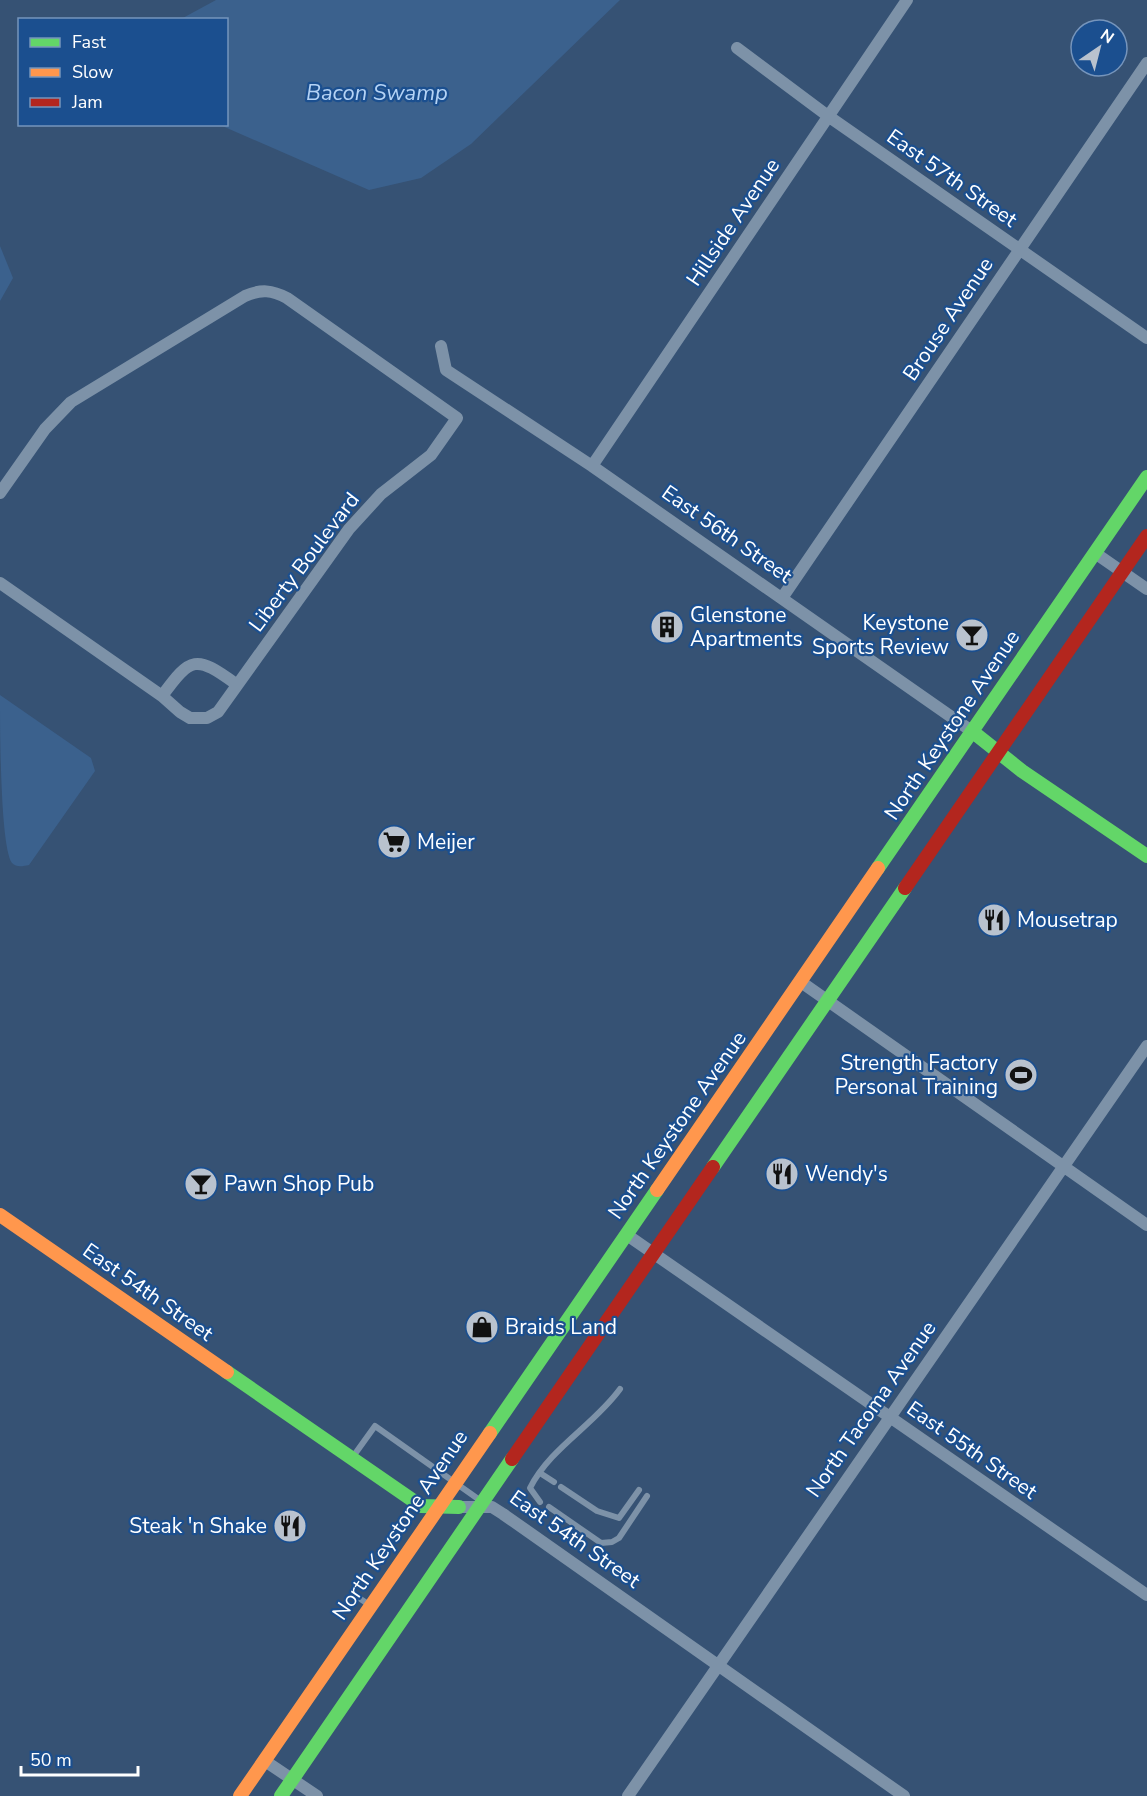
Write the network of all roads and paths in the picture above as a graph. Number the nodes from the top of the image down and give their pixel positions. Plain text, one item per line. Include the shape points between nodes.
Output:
1 (907, 0) edge
2 (737, 48) dead end
3 (1147, 63) edge
4 (828, 116) junction
5 (1020, 249) junction
6 (1147, 338) edge
7 (441, 346) dead end
8 (592, 466) junction
9 (1147, 477) edge
10 (0, 493) edge
11 (1147, 536) edge
12 (1095, 553) junction
13 (1123, 572) junction
14 (0, 583) edge
15 (1147, 589) edge
16 (783, 598) junction
17 (236, 684) junction
18 (162, 696) junction
19 (972, 732) junction
20 (998, 754) junction
21 (1147, 856) edge
22 (801, 982) junction
23 (828, 1001) junction
24 (1147, 1046) edge
25 (1063, 1166) junction
26 (0, 1215) edge
27 (1147, 1225) edge
28 (627, 1235) junction
29 (655, 1253) junction
30 (620, 1389) dead end
31 (890, 1416) junction
32 (352, 1458) junction
33 (540, 1473) junction
34 (554, 1482) dead end
35 (454, 1483) junction
36 (561, 1487) dead end
37 (639, 1490) dead end
38 (647, 1496) dead end
39 (540, 1502) dead end
40 (481, 1504) junction
41 (438, 1506) junction
42 (459, 1507) joint
43 (549, 1507) dead end
44 (1147, 1595) edge
45 (356, 1596) dead end
46 (370, 1606) junction
47 (718, 1664) junction
48 (265, 1761) junction
49 (293, 1779) junction
50 (240, 1796) edge
51 (281, 1796) edge
52 (317, 1796) edge
53 (628, 1796) edge
54 (904, 1796) edge

1 - 4 street, Hillside Avenue
2 - 4 street, East 57th Street
3 - 5 street, Brouse Avenue
4 - 5 street, East 57th Street
4 - 8 street, Hillside Avenue
5 - 6 street, East 57th Street
5 - 16 street, Brouse Avenue
7 - 8 street, East 56th Street via 446,370
8 - 16 street, East 56th Street
9 - 12 main road, North Keystone Avenue
10 - 17 street, Liberty Boulevard via 45,429 71,402 245,296 261,291 287,298 457,418 425,462 387,488 355,522
11 - 13 main road
12 - 13 street
12 - 19 main road, North Keystone Avenue
13 - 15 street
13 - 20 main road
14 - 18 street, Liberty Boulevard
16 - 19 street, East 56th Street
17 - 18 street via 212,667 198,664 178,673
17 - 18 street, Liberty Boulevard via 218,712 200,720 186,716
19 - 20 main road, East 56th Street
19 - 22 main road, North Keystone Avenue
20 - 21 main road, East 56th Street
20 - 23 main road
22 - 23 street
22 - 28 main road, North Keystone Avenue
23 - 25 street
23 - 29 main road
24 - 25 street, North Tacoma Avenue
25 - 27 street
25 - 31 street, North Tacoma Avenue
26 - 32 main road, East 54th Street
28 - 29 street, East 55th Street
28 - 35 main road, North Keystone Avenue
29 - 31 street, East 55th Street
29 - 40 main road
30 - 33 lane
31 - 44 street, East 55th Street
31 - 47 street, North Tacoma Avenue
32 - 35 lane via 375,1426
32 - 41 main road, East 54th Street via 422,1506
33 - 34 lane
33 - 39 lane via 530,1488
35 - 40 lane
35 - 41 main road, North Keystone Avenue
36 - 37 lane via 597,1511 619,1518
38 - 43 lane via 619,1538 612,1542 601,1543
40 - 42 street, East 54th Street
40 - 47 street, East 54th Street via 492,1507
40 - 49 main road
41 - 42 main road, East 54th Street
41 - 46 main road, North Keystone Avenue
45 - 46 lane
46 - 48 main road, North Keystone Avenue
47 - 53 street, North Tacoma Avenue
47 - 54 street, East 54th Street
48 - 49 street
48 - 50 main road, North Keystone Avenue
49 - 51 main road
49 - 52 street

